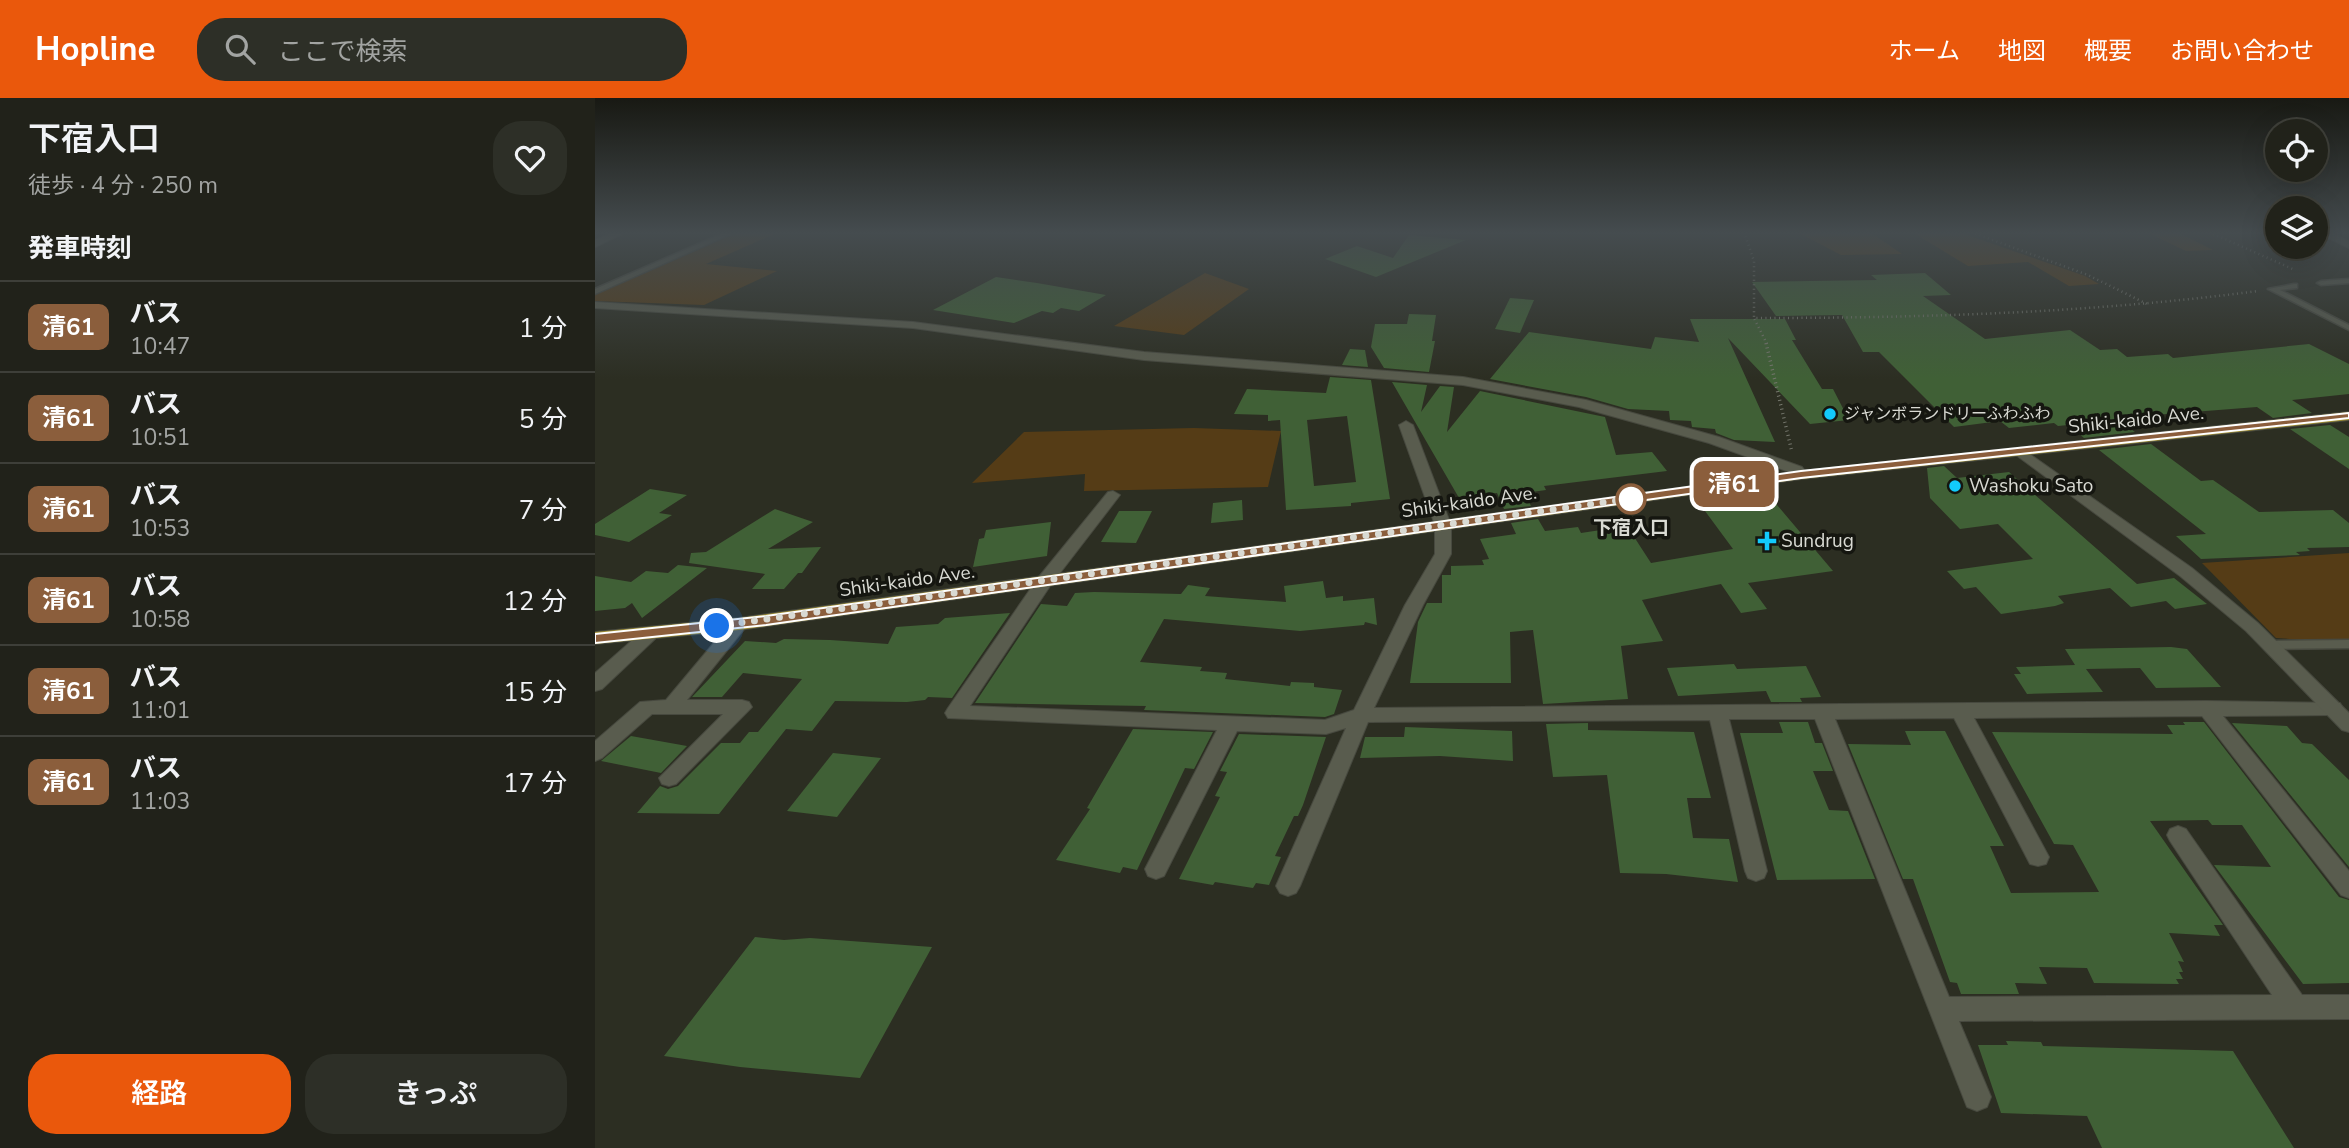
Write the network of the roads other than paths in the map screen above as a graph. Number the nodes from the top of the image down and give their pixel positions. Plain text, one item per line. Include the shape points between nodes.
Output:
1 (620, 281) edge
2 (2349, 281) edge
3 (2321, 283) road end
4 (2294, 286) dead end
5 (595, 292) edge
6 (595, 305) edge
7 (2349, 328) edge
8 (2349, 416) edge
9 (1406, 425) dead end
10 (2021, 452) junction
11 (1799, 472) junction
12 (1112, 495) dead end
13 (1443, 525) junction
14 (1044, 582) junction
15 (739, 624) junction
16 (651, 633) junction
17 (595, 638) edge
18 (2270, 645) junction
19 (2349, 645) edge
20 (595, 684) edge
21 (671, 707) junction
22 (2206, 708) junction
23 (2333, 708) junction
24 (1961, 712) junction
25 (1823, 713) junction
26 (1718, 714) junction
27 (1361, 715) junction
28 (1231, 723) junction
29 (2349, 724) edge
30 (596, 752) edge
31 (669, 778) dead end
32 (2178, 835) dead end
33 (2038, 857) dead end
34 (1156, 870) dead end
35 (1756, 871) dead end
36 (1288, 886) dead end
37 (2349, 888) edge
38 (2295, 1007) junction
39 (2349, 1007) edge
40 (1942, 1009) junction
41 (1977, 1097) dead end

1 - 5 lane
2 - 3 lane
4 - 7 lane via 2272,289
6 - 11 street via 913,325 1145,356 1463,381 1581,403 1714,440
8 - 10 main road, Shiki-kaido Ave.
9 - 13 street
10 - 11 main road, Shiki-kaido Ave.
10 - 18 street via 2186,572
11 - 13 main road, Shiki-kaido Ave.
12 - 14 street
13 - 14 main road, Shiki-kaido Ave.
13 - 27 street via 1443,554
14 - 15 main road, Shiki-kaido Ave.
14 - 28 street via 955,713
15 - 16 main road, Shiki-kaido Ave.
15 - 21 street
16 - 17 main road, Shiki-kaido Ave.
16 - 20 street
18 - 19 lane
18 - 23 street
21 - 30 street via 647,707
21 - 31 street via 742,707
22 - 23 street
22 - 24 street
22 - 37 street
23 - 29 street
24 - 25 street
24 - 33 street
25 - 26 street
25 - 40 street
26 - 27 street
26 - 35 street
27 - 28 street via 1326,727
27 - 36 street
28 - 34 street
32 - 38 street
38 - 39 street
38 - 40 street
40 - 41 street

